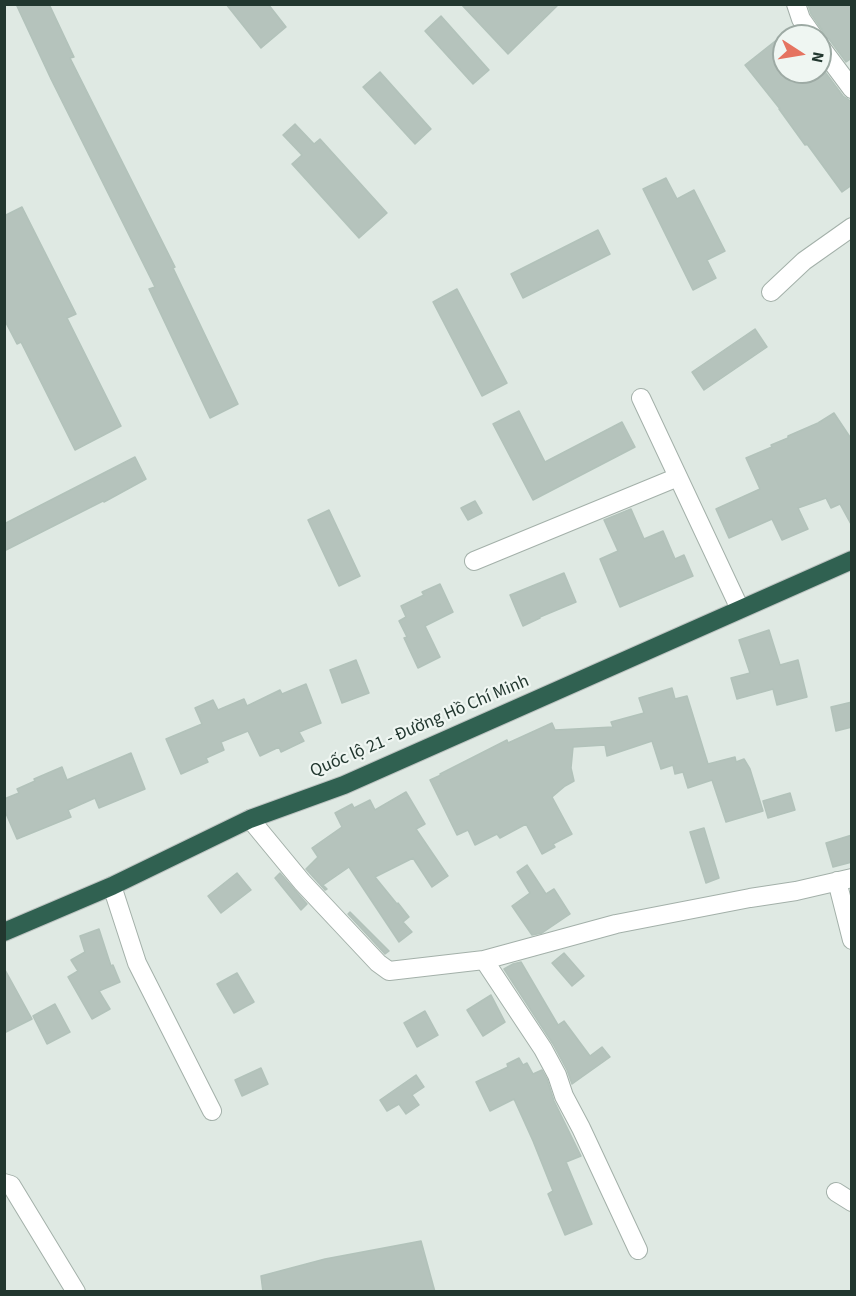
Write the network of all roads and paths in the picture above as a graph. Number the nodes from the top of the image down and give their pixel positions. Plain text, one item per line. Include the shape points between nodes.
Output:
1 (796, 4) edge
2 (805, 24) edge
3 (832, 56) edge
4 (846, 68) edge
5 (852, 89) edge
6 (852, 227) edge
7 (771, 292) dead end
8 (641, 398) dead end
9 (678, 477) junction
10 (852, 560) edge
11 (474, 561) dead end
12 (740, 609) junction
13 (250, 819) junction
14 (844, 880) edge
15 (112, 885) junction
16 (4, 932) edge
17 (852, 940) edge
18 (484, 960) junction
19 (212, 1111) dead end
20 (4, 1183) edge
21 (638, 1250) dead end
22 (76, 1292) edge

1 - 2 street
3 - 4 street
4 - 5 street
6 - 7 street via 804,261
8 - 9 street
9 - 11 street
9 - 12 street
10 - 12 highway, Quốc lộ 21 - Đường Hồ Chí Minh
12 - 13 highway, Quốc lộ 21 - Đường Hồ Chí Minh via 344,785
13 - 15 highway, Quốc lộ 21 - Đường Hồ Chí Minh
13 - 18 street via 302,882 389,971
14 - 17 street
14 - 18 street via 616,924
15 - 16 highway, Quốc lộ 21 - Đường Hồ Chí Minh
15 - 19 street via 137,963
18 - 21 street via 557,1075
20 - 22 street via 11,1185

